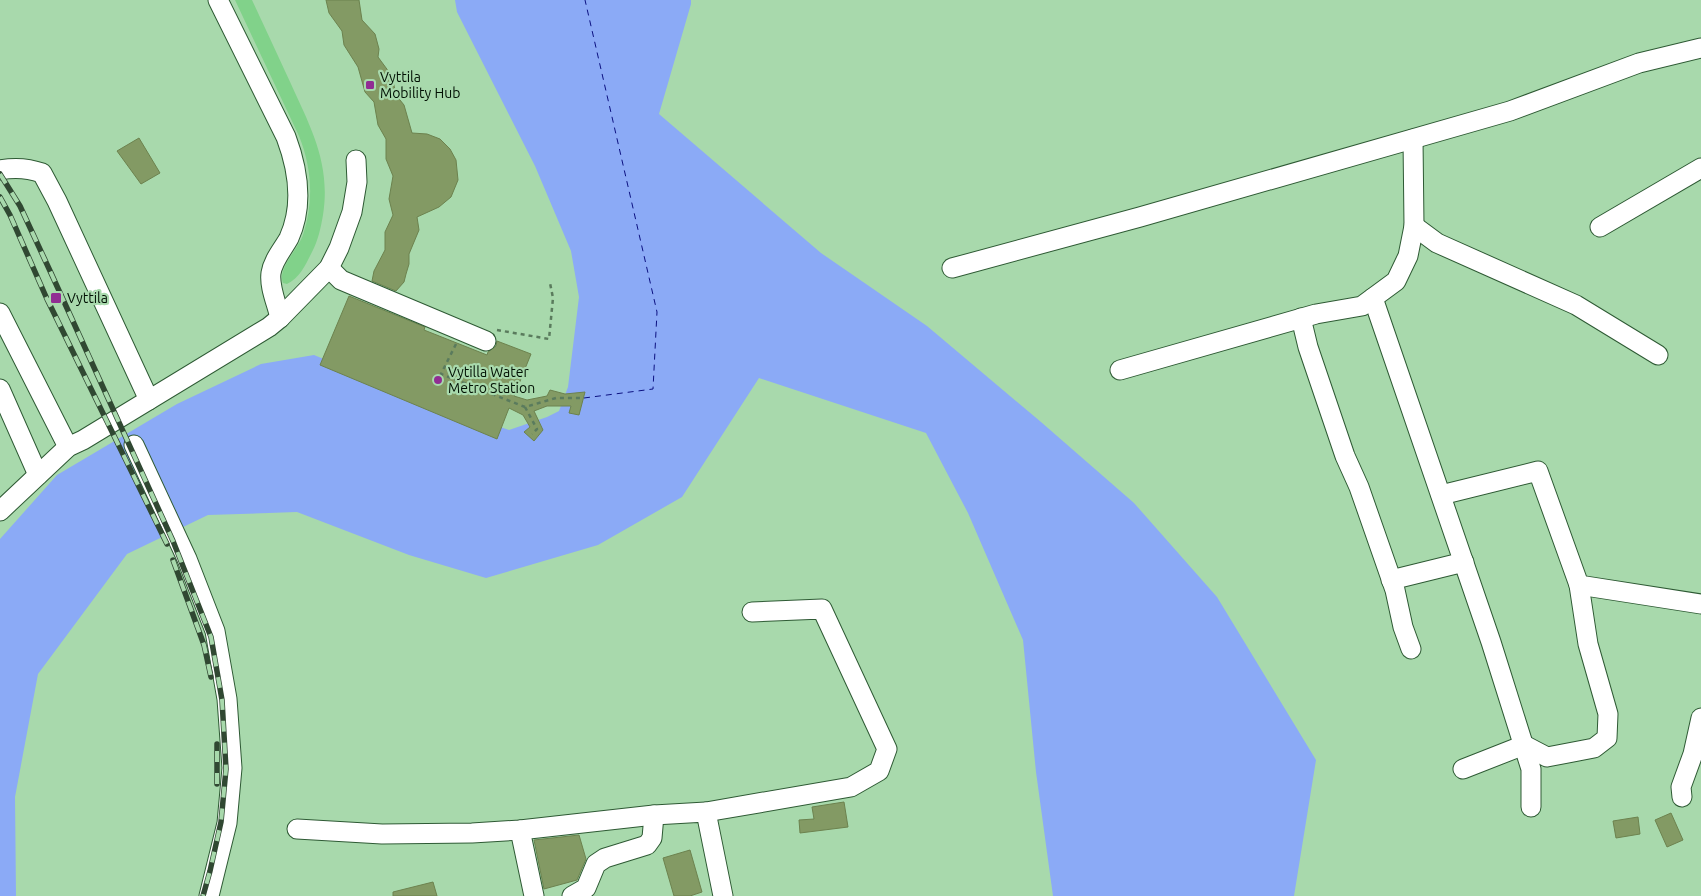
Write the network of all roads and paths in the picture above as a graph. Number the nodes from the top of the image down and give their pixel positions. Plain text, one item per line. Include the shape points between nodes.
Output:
1 (218, 0) edge
2 (1701, 48) edge
3 (1413, 139) junction
4 (356, 160) dead end
5 (1701, 168) edge
6 (0, 170) edge
7 (1414, 226) junction
8 (1600, 227) dead end
9 (330, 268) junction
10 (952, 268) dead end
11 (550, 283) dead end
12 (1373, 298) junction
13 (0, 313) edge
14 (280, 318) junction
15 (1301, 318) junction
16 (489, 335) joint
17 (457, 342) dead end
18 (1658, 355) dead end
19 (1120, 370) dead end
20 (0, 389) edge
21 (584, 398) dead end
22 (149, 400) junction
23 (525, 407) junction
24 (532, 434) dead end
25 (134, 445) dead end
26 (68, 447) junction
27 (38, 475) junction
28 (1441, 495) junction
29 (0, 511) edge
30 (1464, 562) junction
31 (1391, 580) junction
32 (1579, 585) junction
33 (1701, 604) edge
34 (752, 612) dead end
35 (1411, 649) dead end
36 (1701, 718) edge
37 (1524, 744) junction
38 (1462, 769) dead end
39 (1682, 797) dead end
40 (1531, 807) dead end
41 (706, 812) junction
42 (654, 815) junction
43 (297, 829) dead end
44 (520, 830) junction
45 (209, 896) edge
46 (534, 896) edge
47 (572, 896) edge
48 (723, 896) edge

1 - 14 street via 293,154 298,188 294,226 271,270 270,282
2 - 3 street via 1639,63 1510,112
3 - 7 street
3 - 10 street
4 - 9 street via 357,182 352,212
5 - 8 street
6 - 22 street via 30,168 42,172
7 - 12 street via 1408,256 1396,281
7 - 18 street via 1437,243 1576,305
9 - 14 street
9 - 16 street via 341,280
11 - 16 path via 553,298 549,339
12 - 15 street via 1362,306
12 - 28 street
13 - 26 street
14 - 22 street
15 - 19 street
15 - 31 street via 1345,456
17 - 23 path via 442,374
20 - 27 street
21 - 23 path via 556,398
22 - 26 street
23 - 24 path via 537,429
25 - 45 street via 187,559 215,631 227,699 232,768 227,823
26 - 27 street
27 - 29 street
28 - 30 street
28 - 32 street via 1538,471
30 - 31 street
30 - 37 street
31 - 35 street
32 - 33 street
32 - 37 street via 1588,644 1608,714 1607,738 1594,748 1547,757
34 - 41 street via 822,609 887,749 879,771 852,787
36 - 39 street
37 - 38 street
37 - 40 street via 1531,769
41 - 42 street
41 - 48 street
42 - 44 street
42 - 47 street via 652,838 647,846 605,858 596,864 586,888
43 - 44 street via 382,834
44 - 46 street

